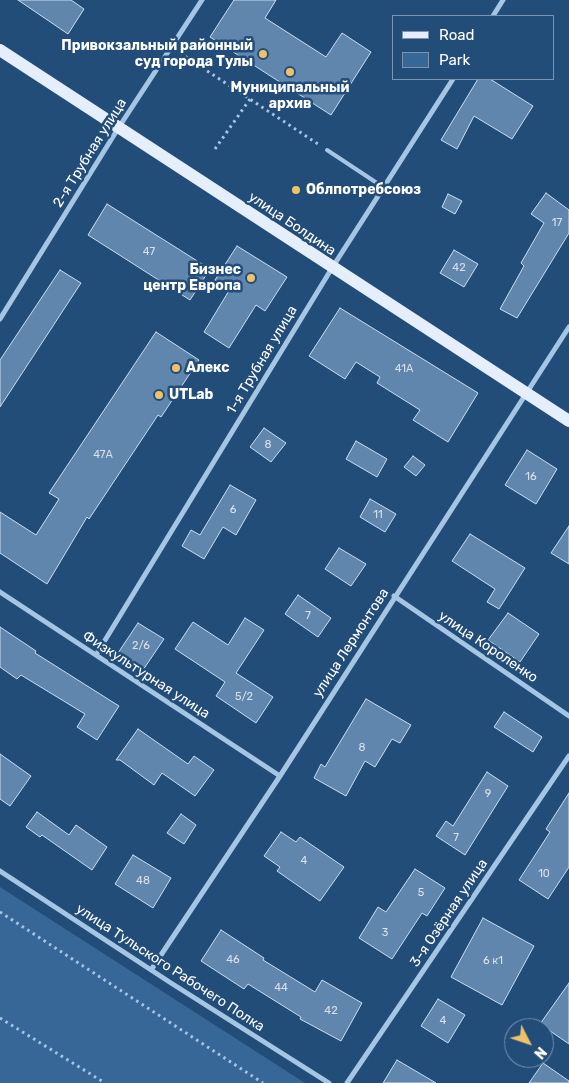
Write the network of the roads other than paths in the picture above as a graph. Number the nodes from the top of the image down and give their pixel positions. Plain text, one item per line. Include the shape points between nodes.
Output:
1 (202, 0) edge
2 (503, 0) edge
3 (494, 15) edge
4 (0, 50) edge
5 (452, 80) edge
6 (119, 127) junction
7 (327, 150) road end
8 (383, 187) junction
9 (332, 268) junction
10 (0, 319) edge
11 (569, 327) edge
12 (527, 393) junction
13 (569, 420) edge
14 (0, 592) edge
15 (394, 596) junction
16 (96, 655) junction
17 (569, 716) edge
18 (569, 756) edge
19 (280, 776) junction
20 (0, 871) edge
21 (151, 970) junction
22 (329, 1083) edge
23 (347, 1083) edge

1 - 6 street, 2-я Трубная улица
2 - 3 street
4 - 6 main road, улица Болдина
5 - 8 street, 1-я Трубная улица
6 - 9 main road, улица Болдина
6 - 10 street, 2-я Трубная улица
7 - 8 lane
8 - 9 street, 1-я Трубная улица
9 - 12 main road, улица Болдина
9 - 16 street, 1-я Трубная улица
11 - 12 street, улица Лермонтова
12 - 13 main road, улица Болдина
12 - 15 street, улица Лермонтова
14 - 16 street, Физкультурная улица
15 - 17 street, улица Короленко
15 - 19 street, улица Лермонтова
16 - 19 street, Физкультурная улица
18 - 23 street, 3-я Озёрная улица
19 - 21 street, улица Лермонтова
20 - 21 street, улица Тульского Рабочего Полка
21 - 22 street, улица Тульского Рабочего Полка

